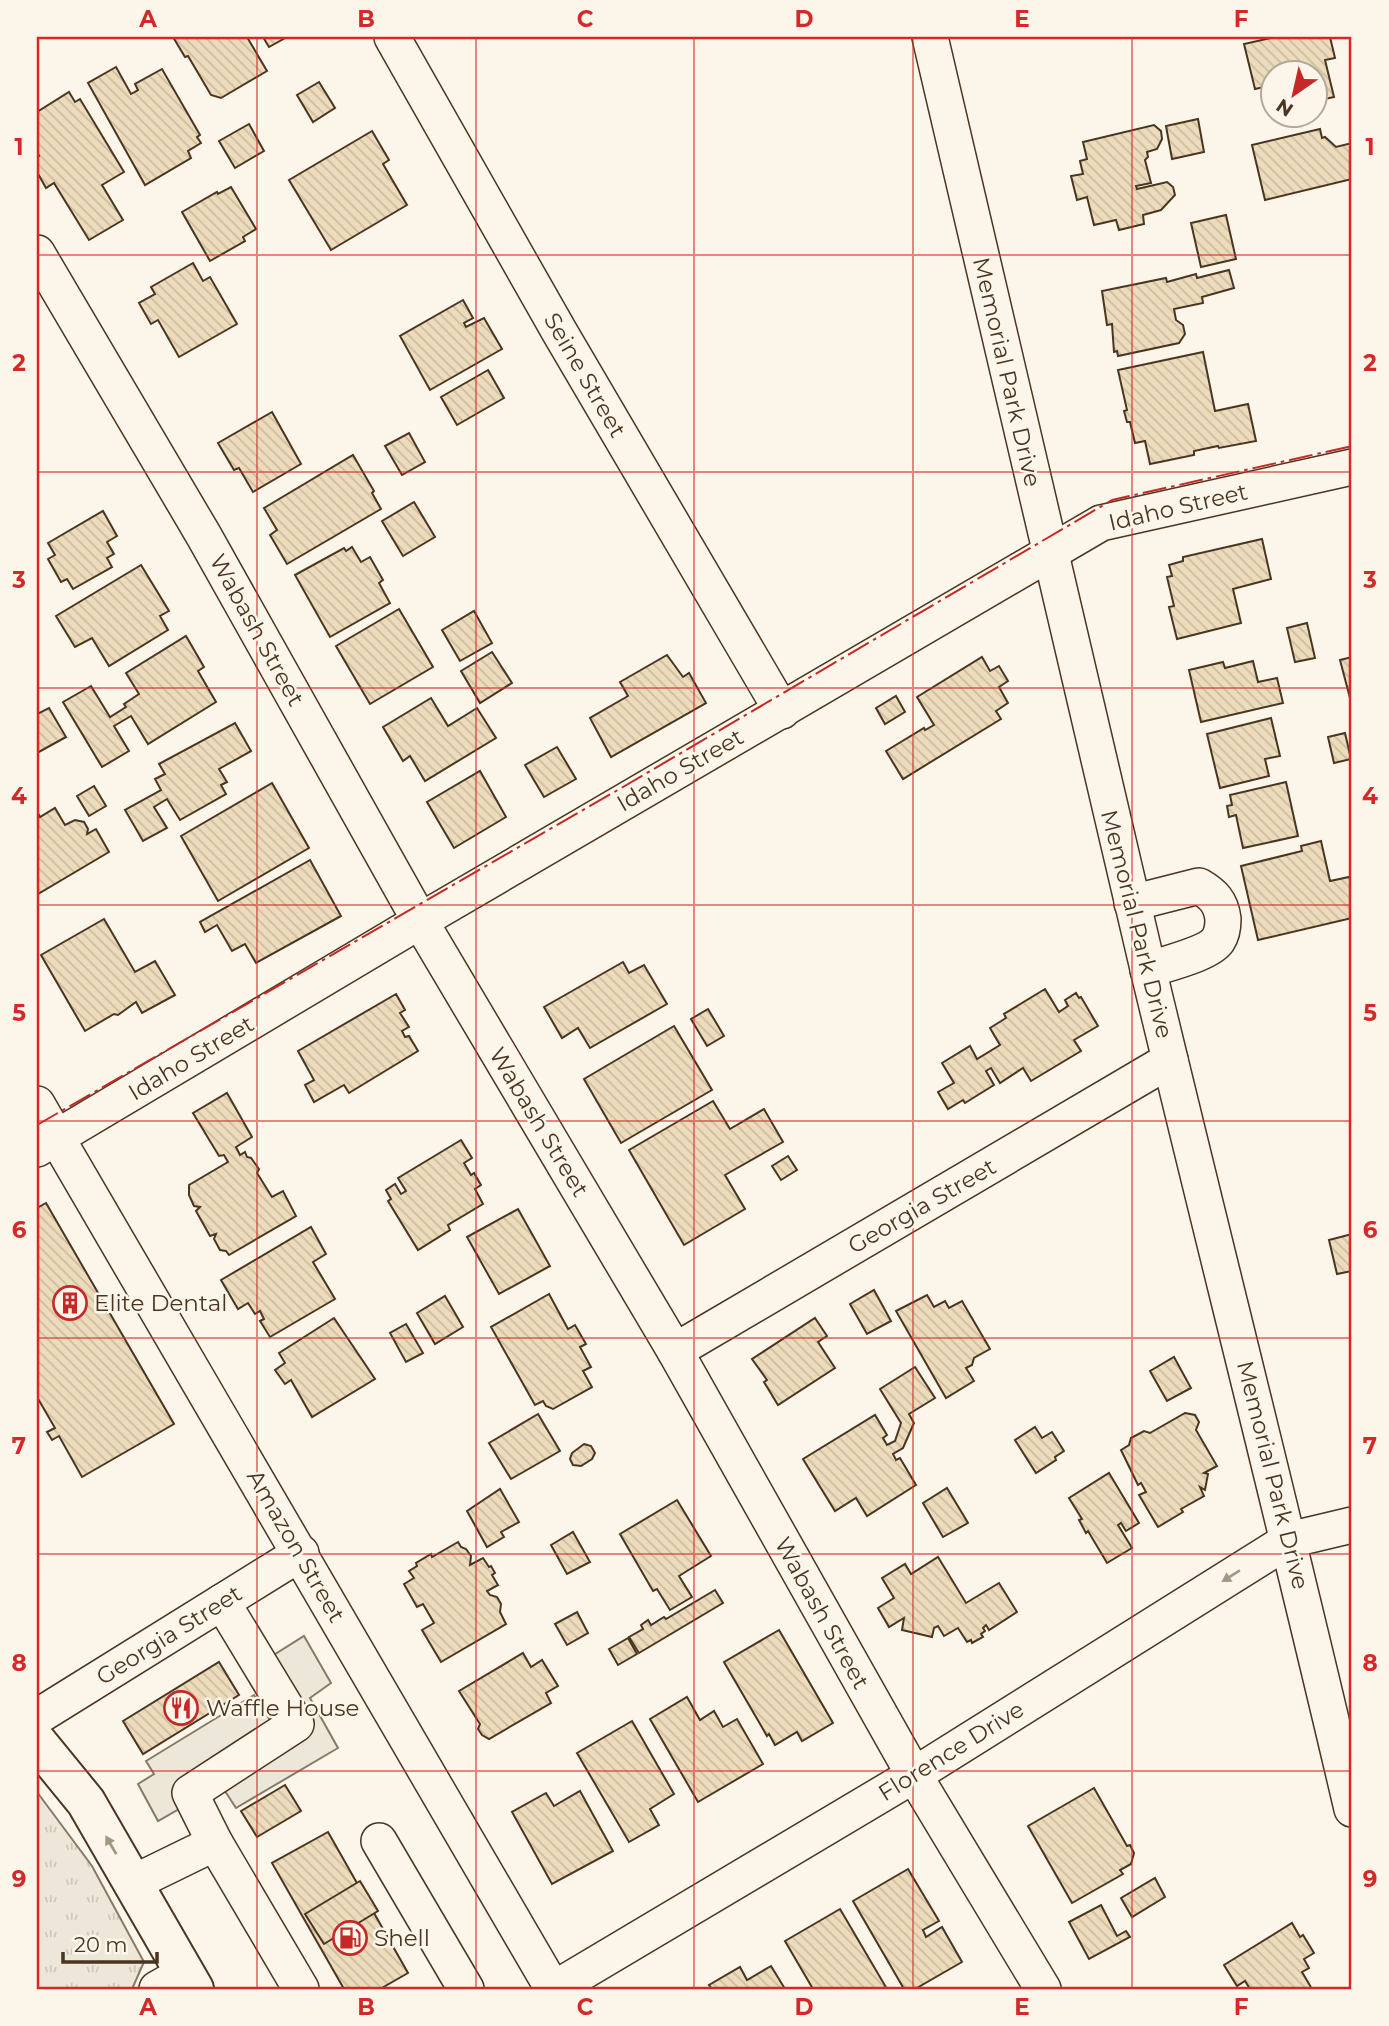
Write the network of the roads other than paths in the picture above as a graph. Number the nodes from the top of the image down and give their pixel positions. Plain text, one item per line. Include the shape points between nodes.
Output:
1 (392, 37) edge
2 (930, 37) edge
3 (37, 253) edge
4 (1352, 467) edge
5 (1048, 555) junction
6 (782, 711) junction
7 (1132, 903) junction
8 (420, 921) junction
9 (1148, 970) junction
10 (1170, 1060) junction
11 (37, 1104) edge
12 (47, 1143) edge
13 (674, 1352) junction
14 (1352, 1525) edge
15 (1289, 1540) junction
16 (301, 1553) junction
17 (222, 1602) junction
18 (37, 1717) edge
19 (37, 1742) edge
20 (914, 1775) junction
21 (1352, 1809) edge
22 (379, 1841) dead end
23 (215, 1843) junction
24 (133, 1883) junction
25 (178, 1984) edge
26 (301, 1989) edge
27 (466, 1989) edge
28 (554, 1989) edge
29 (1043, 1989) edge

1 - 6 street, Seine Street
2 - 5 street, Memorial Park Drive
3 - 8 street, Wabash Street via 204,536
4 - 5 street, Idaho Street via 1101,523
5 - 6 street, Idaho Street
5 - 7 street, Memorial Park Drive
6 - 8 street, Idaho Street
7 - 9 street, Memorial Park Drive
7 - 9 street via 1199,886 1213,894 1222,910 1218,942
8 - 12 street, Idaho Street
8 - 13 street, Wabash Street
9 - 10 street, Memorial Park Drive
10 - 13 street, Georgia Street
10 - 15 street, Memorial Park Drive
11 - 12 street, Amazon Street
12 - 16 street, Amazon Street
13 - 20 street, Wabash Street
14 - 15 street, Florence Drive
15 -> 20 street, Florence Drive
15 - 21 street, Memorial Park Drive
16 - 17 street, Georgia Street
16 - 28 street, Amazon Street
17 - 18 street, Georgia Street
17 - 23 street via 296,1724 190,1793
24 -> 19 main road via 86,1802
20 - 28 street, Florence Drive
20 - 29 street, Wabash Street
22 - 27 street
23 - 24 street
23 - 26 street
24 - 25 main road

